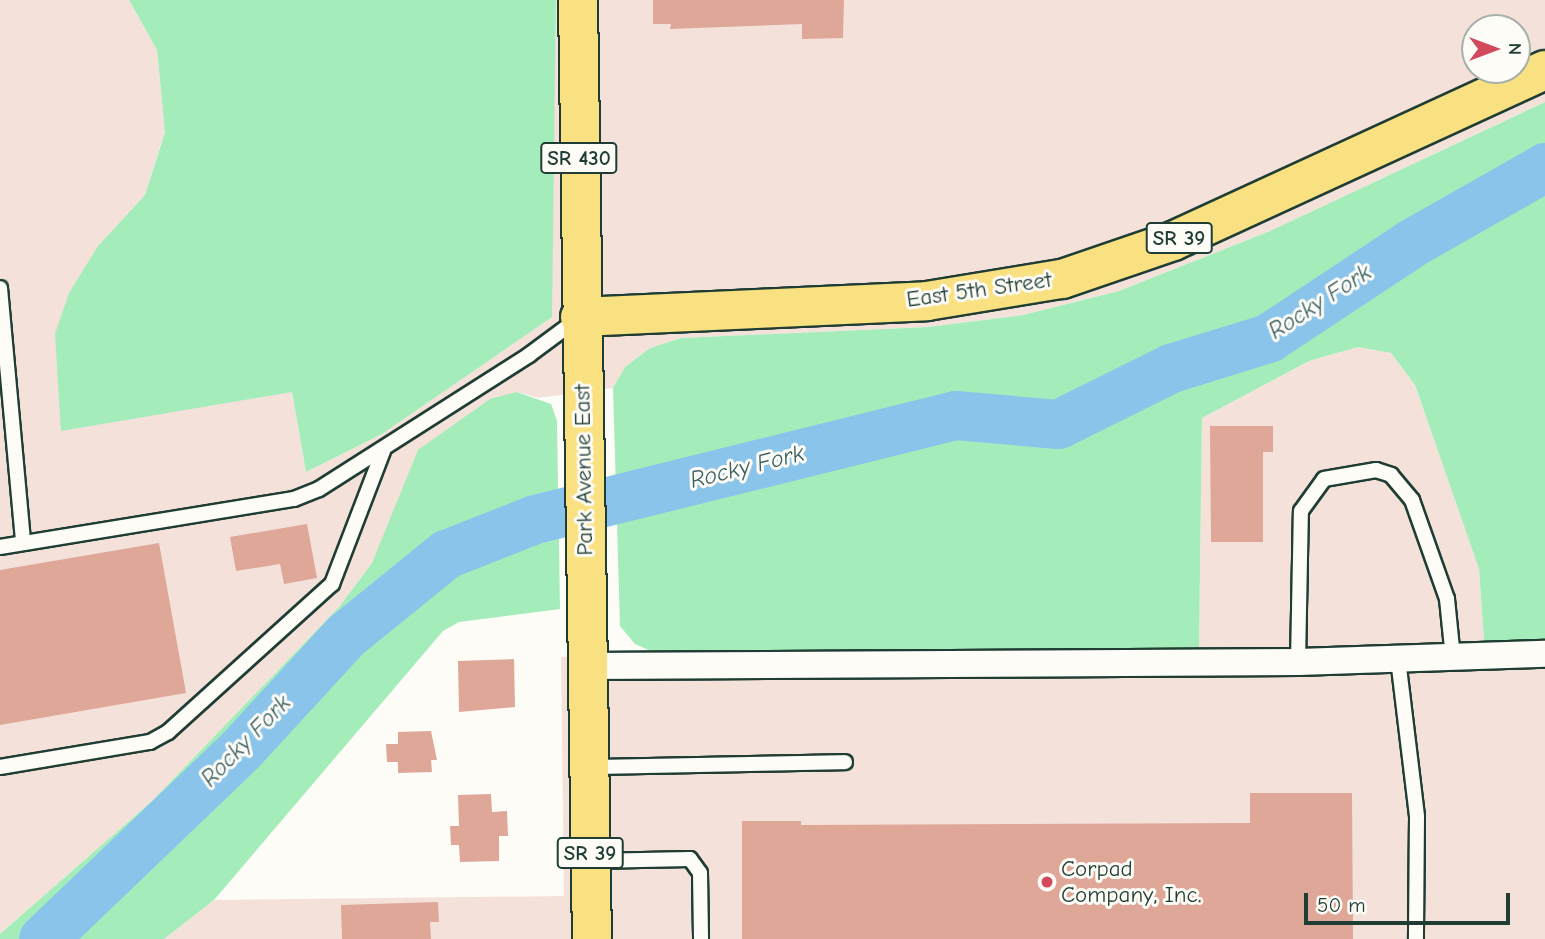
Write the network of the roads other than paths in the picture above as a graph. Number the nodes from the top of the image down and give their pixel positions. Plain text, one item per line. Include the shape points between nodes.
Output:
1 (578, 0) edge
2 (1545, 70) edge
3 (0, 288) edge
4 (580, 317) junction
5 (383, 451) junction
6 (23, 543) junction
7 (0, 547) edge
8 (1545, 654) edge
9 (1453, 658) junction
10 (1398, 659) junction
11 (1298, 662) junction
12 (587, 666) junction
13 (845, 762) dead end
14 (0, 767) edge
15 (589, 767) junction
16 (590, 861) junction
17 (592, 939) edge
18 (701, 939) edge
19 (1416, 939) edge

1 - 4 main road, Park Avenue East / SR 430
2 - 4 main road, East 5th Street / SR 39 via 1173,241 1050,282 927,301
3 - 6 lane
4 - 5 lane
4 - 12 main road, Park Avenue East / SR 39
5 - 6 lane via 294,499
5 - 14 lane via 332,584 168,732 150,742
6 - 7 lane
8 - 9 street
9 - 10 street
9 - 11 lane via 1447,599 1412,500 1391,475 1376,470 1324,480 1301,511
10 - 11 street
10 - 19 lane via 1417,817
11 - 12 street
12 - 15 main road, Park Avenue East / SR 39
13 - 15 lane
15 - 16 main road, Park Avenue East / SR 39
16 - 17 main road, Park Avenue East / SR 39
16 - 18 lane via 690,859 700,873

